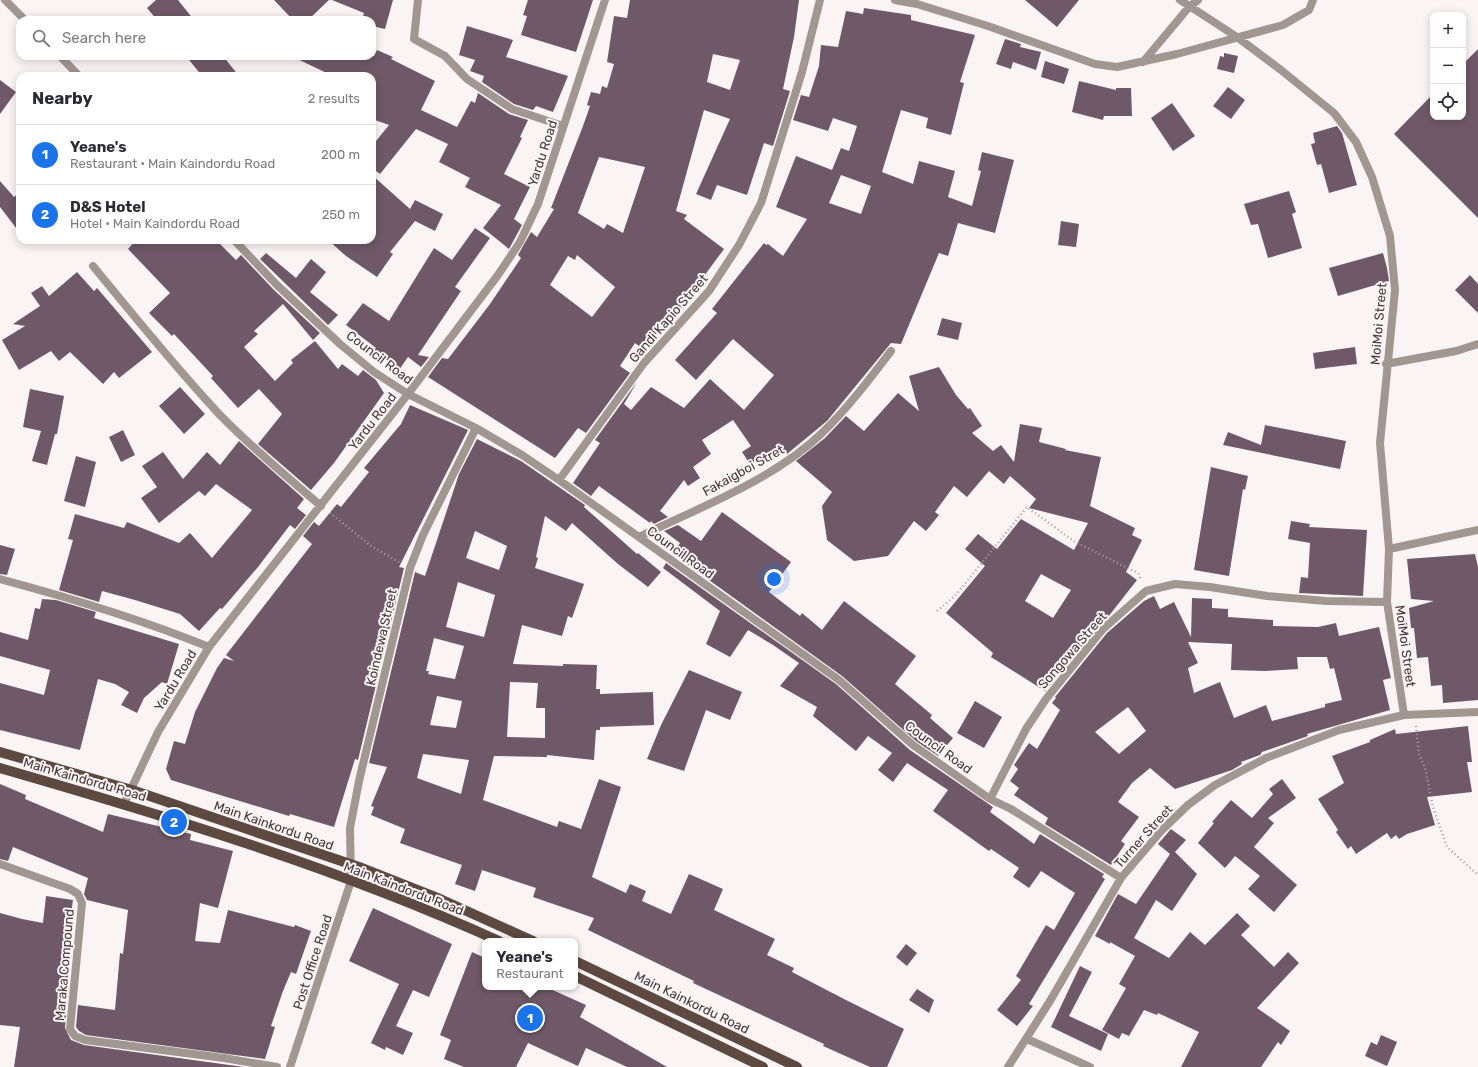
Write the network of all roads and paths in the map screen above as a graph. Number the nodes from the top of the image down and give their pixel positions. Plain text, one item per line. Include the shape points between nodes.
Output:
1 (5, 0) edge
2 (418, 0) edge
3 (605, 0) edge
4 (820, 0) edge
5 (895, 0) edge
6 (1180, 0) edge
7 (1198, 0) edge
8 (1312, 0) edge
9 (1189, 7) junction
10 (21, 16) edge
11 (1236, 37) junction
12 (64, 60) edge
13 (1143, 62) junction
14 (75, 72) edge
15 (564, 126) junction
16 (238, 244) edge
17 (93, 266) dead end
18 (1478, 344) edge
19 (891, 351) dead end
20 (1386, 364) junction
21 (408, 394) junction
22 (476, 428) junction
23 (559, 480) junction
24 (321, 506) junction
25 (1478, 530) edge
26 (639, 537) junction
27 (1389, 549) junction
28 (410, 568) junction
29 (0, 579) edge
30 (1146, 591) junction
31 (1387, 602) junction
32 (937, 611) dead end
33 (209, 647) junction
34 (1478, 712) edge
35 (1404, 715) junction
36 (1415, 716) junction
37 (0, 752) edge
38 (0, 768) edge
39 (132, 790) junction
40 (990, 799) junction
41 (124, 804) junction
42 (0, 864) edge
43 (351, 864) junction
44 (1478, 875) edge
45 (1121, 878) junction
46 (351, 881) junction
47 (492, 938) edge
48 (526, 938) edge
49 (578, 962) edge
50 (578, 977) edge
51 (1027, 1039) junction
52 (277, 1067) edge
53 (290, 1067) edge
54 (763, 1067) edge
55 (797, 1067) edge
56 (1008, 1067) edge
57 (1090, 1067) edge

1 - 10 street
2 - 15 street via 414,39 445,56 467,79 512,110
3 - 15 street, Yardu Road
4 - 23 street, Gandi Kapio Street via 802,72 761,203 738,246 709,292 644,363
5 - 13 street via 917,4 988,26 1095,64 1117,67
6 - 9 street, MoiMoi Street
7 - 9 street
8 - 11 street via 1309,10 1284,25
9 - 11 street, MoiMoi Street
9 - 13 street
11 - 13 street
11 - 20 street, MoiMoi Street via 1334,113 1356,142 1372,177 1390,236 1395,290
12 - 14 street
15 - 21 street, Yardu Road via 538,204 520,242
16 - 21 street, Council Road via 340,344 374,372
17 - 24 street via 220,415
18 - 20 street via 1456,351
19 - 26 street, Fakaigboi Stret via 846,408 797,454 748,484
20 - 27 street, MoiMoi Street via 1380,443
21 - 22 street, Council Road
21 - 24 street, Yardu Road
22 - 23 street, Council Road
22 - 28 street, Koindewa Street via 423,535
23 - 26 street, Council Road
24 - 28 path via 371,546
24 - 33 street, Yardu Road
25 - 27 street
26 - 40 street, Council Road via 839,680 908,741
27 - 31 street, MoiMoi Street
28 - 43 street, Koindewa Street via 356,797 350,828
29 - 33 street via 85,602
30 - 31 street, Songowa Street via 1175,584 1326,601
30 - 32 path via 1138,573 1075,542 1027,507 955,596
30 - 40 street, Songowa Street via 1103,629 1046,699 1026,729
31 - 35 street, MoiMoi Street
33 - 39 street, Yardu Road via 158,732
34 - 36 street, Turner Street
35 - 36 street, Turner Street
35 - 45 street, Turner Street via 1339,730 1266,758 1215,785 1188,805 1162,830
36 - 44 path via 1419,754 1447,847
37 - 39 main road, Main Kainkordu Road
38 - 41 main road, Main Kaindordu Road
39 - 41 street, Yardu Road
39 - 43 main road, Main Kainkordu Road
40 - 45 street, Council Road via 1011,809
41 - 46 main road, Main Kaindordu Road via 286,856
42 - 52 street, Maraka Compound via 70,889 78,894 82,903 70,1029 75,1036 85,1040
43 - 46 street, Post Office Road
43 - 48 main road, Main Kainkordu Road via 440,899
45 - 51 street, Turner Street
46 - 47 main road, Main Kaindordu Road via 435,912
46 - 53 street, Post Office Road
49 - 55 main road, Main Kainkordu Road
50 - 54 main road
51 - 56 street, Turner Street
51 - 57 street

